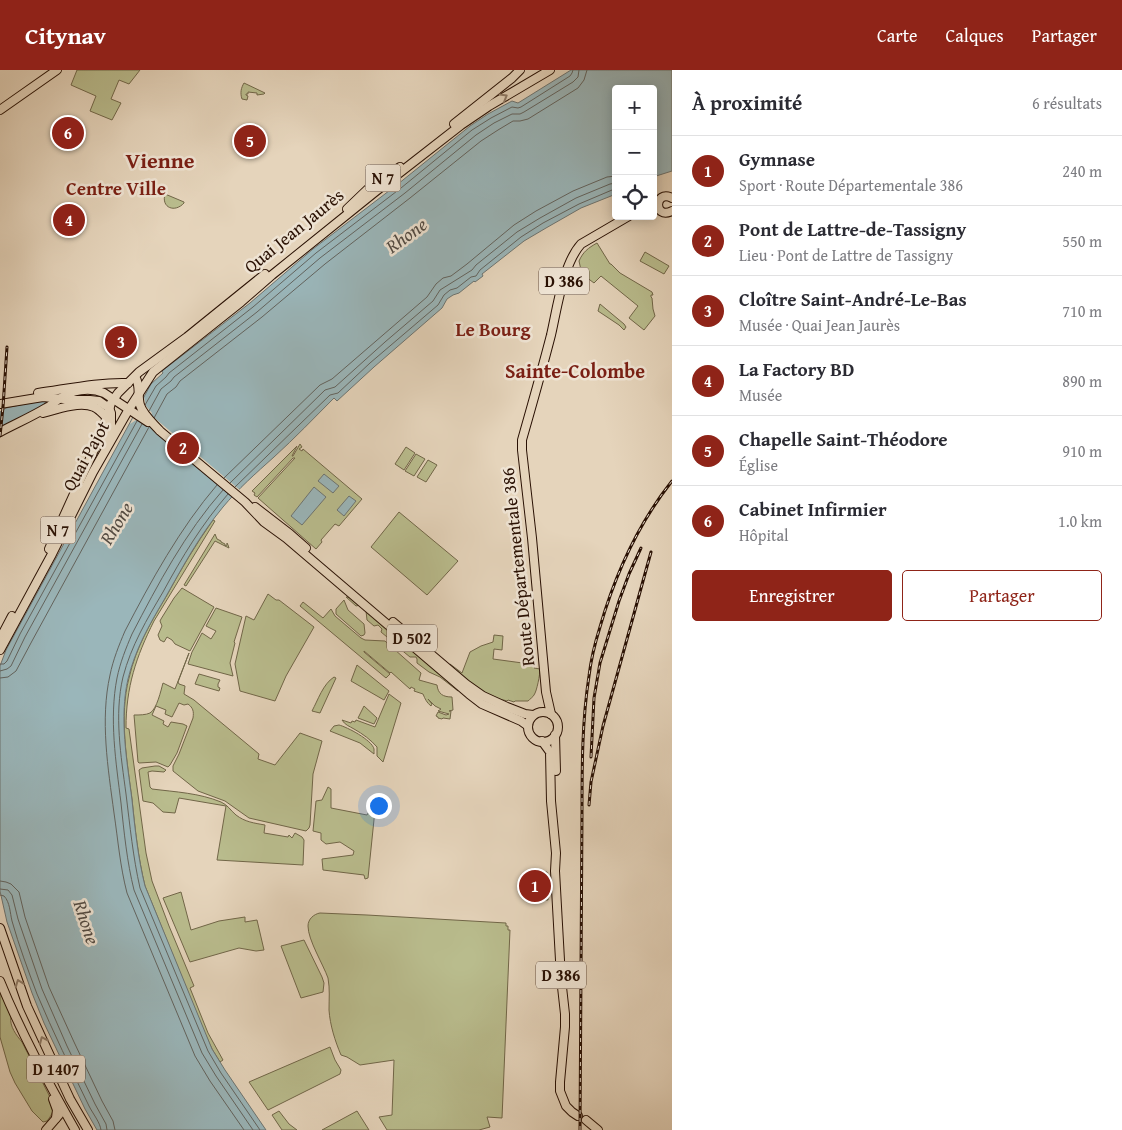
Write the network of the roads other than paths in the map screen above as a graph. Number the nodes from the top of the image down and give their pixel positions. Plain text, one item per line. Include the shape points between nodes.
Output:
1 (57, 70) edge
2 (520, 70) edge
3 (546, 70) edge
4 (0, 110) edge
5 (657, 210) edge
6 (672, 211) edge
7 (622, 220) edge
8 (135, 377) junction
9 (127, 383) junction
10 (67, 388) junction
11 (45, 392) junction
12 (59, 398) junction
13 (113, 398) junction
14 (139, 398) junction
15 (14, 401) junction
16 (0, 404) edge
17 (70, 406) junction
18 (109, 408) junction
19 (52, 411) junction
20 (132, 411) junction
21 (32, 416) junction
22 (106, 417) junction
23 (160, 430) junction
24 (0, 432) edge
25 (93, 472) junction
26 (245, 502) junction
27 (0, 639) edge
28 (0, 650) edge
29 (546, 692) junction
30 (537, 714) junction
31 (551, 714) junction
32 (528, 726) junction
33 (554, 736) junction
34 (542, 741) junction
35 (550, 752) junction
36 (556, 767) junction
37 (553, 826) junction
38 (0, 928) edge
39 (0, 982) edge
40 (48, 1080) junction
41 (70, 1099) junction
42 (64, 1110) junction
43 (578, 1116) dead end
44 (56, 1118) junction
45 (69, 1119) junction
46 (588, 1122) dead end
47 (46, 1130) edge
48 (75, 1130) edge
49 (88, 1130) edge
50 (598, 1130) edge

1 - 4 main road
2 - 8 main road, Quai Jean Jaurès / N 7
14 -> 3 main road, Quai Jean Jaurès / N 7 via 155,369 461,125
5 - 6 main road via 664,213
7 - 29 main road, Route Départementale 386 / D 386 via 576,250 564,283 522,440
8 - 9 main road, Quai Jean Jaurès / N 7
8 - 14 main road
9 - 10 main road
9 - 13 main road, Quai Jean Jaurès / N 7
9 - 14 main road via 134,385
10 - 11 main road
10 - 12 main road
11 - 12 main road
11 - 15 main road
12 - 13 main road via 84,390 100,391
12 - 15 main road
12 - 17 main road
12 - 18 main road via 99,401
12 - 19 main road
12 - 21 main road
13 - 18 main road, Quai Pajot / N 7
13 - 20 main road
14 - 20 main road, N 7
14 - 23 main road, D 502 via 142,409
15 - 16 main road
17 - 19 main road
17 - 22 main road via 92,406
18 - 22 main road, Quai Pajot / N 7
18 - 25 main road via 112,428
19 - 21 main road
20 - 23 main road, D 502
20 - 25 main road, Quai Pajot / N 7
21 - 24 main road
22 - 27 main road, Quai Pajot / N 7 via 49,549
23 - 26 main road, D 502
25 - 28 main road, Quai Pajot / N 7
26 - 30 main road, D 502 via 290,534 466,684 493,701 525,714
26 - 32 main road, D 502 via 264,522 469,694 482,704
29 - 30 main road, Route Départementale 386 / D 386
29 - 31 main road, Route Départementale 386 / D 386
30 - 31 main road
30 - 32 main road
31 - 33 main road via 558,726
32 - 34 main road via 532,737
33 - 34 main road
33 - 36 main road, D 386
34 - 35 main road, D 386
35 - 36 main road, D 386
35 - 37 main road, D 386
36 - 37 main road, D 386
37 - 43 main road, D 386 via 565,1014 560,1092 566,1106
41 -> 38 main road, D 1407 via 27,1006
39 - 40 main road, D 1407
40 - 42 main road, D 1407
40 - 44 main road via 57,1110
41 - 42 main road
41 - 49 main road, D 1407
42 - 44 main road
42 - 45 main road, D 1407
44 - 45 main road
44 - 47 main road
45 - 48 main road, D 1407
46 - 50 main road

